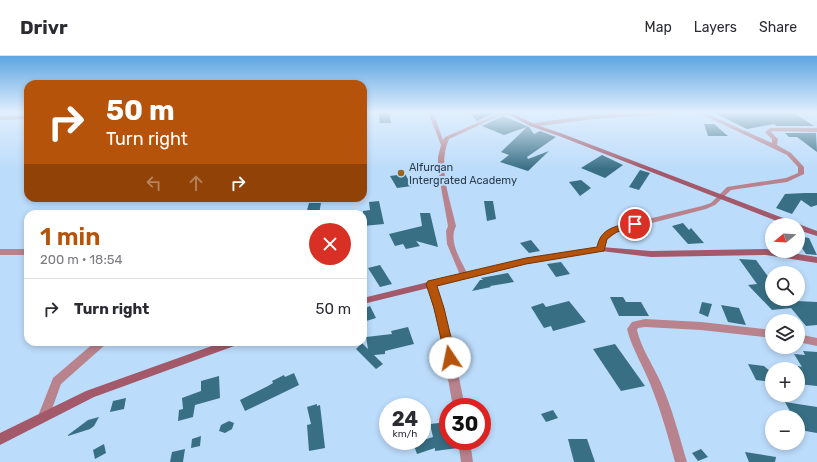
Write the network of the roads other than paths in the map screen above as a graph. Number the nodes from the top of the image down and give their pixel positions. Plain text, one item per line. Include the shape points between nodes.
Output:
1 (437, 131) edge
2 (463, 131) edge
3 (548, 131) edge
4 (741, 131) edge
5 (769, 131) edge
6 (442, 144) junction
7 (774, 146) junction
8 (721, 196) junction
9 (776, 218) edge
10 (805, 230) edge
11 (817, 234) edge
12 (601, 249) junction
13 (0, 252) edge
14 (24, 252) edge
15 (817, 260) edge
16 (464, 275) junction
17 (431, 284) junction
18 (367, 300) edge
19 (765, 333) edge
20 (805, 339) edge
21 (817, 342) edge
22 (97, 346) edge
23 (223, 346) edge
24 (457, 398) edge
25 (44, 416) junction
26 (0, 439) edge
27 (465, 450) edge
28 (467, 462) edge
29 (681, 462) edge

1 - 6 street
2 - 6 street via 447,138
3 - 8 street
4 - 7 street
5 - 7 street via 775,139
6 - 16 street via 443,179 452,226 448,238
7 - 8 street via 794,158 801,167 801,174 787,180 729,188
8 - 9 street
8 - 12 street via 704,208 614,230 603,238
10 - 11 street
12 - 15 street via 651,254 766,252
12 - 16 street via 526,261
13 - 14 street
16 - 17 street
17 - 18 street
17 - 24 street via 445,334
19 - 29 street via 645,323 635,325 632,329 669,418
20 - 21 street
22 - 25 street via 57,381
23 - 25 street via 90,394
25 - 26 street
27 - 28 street

